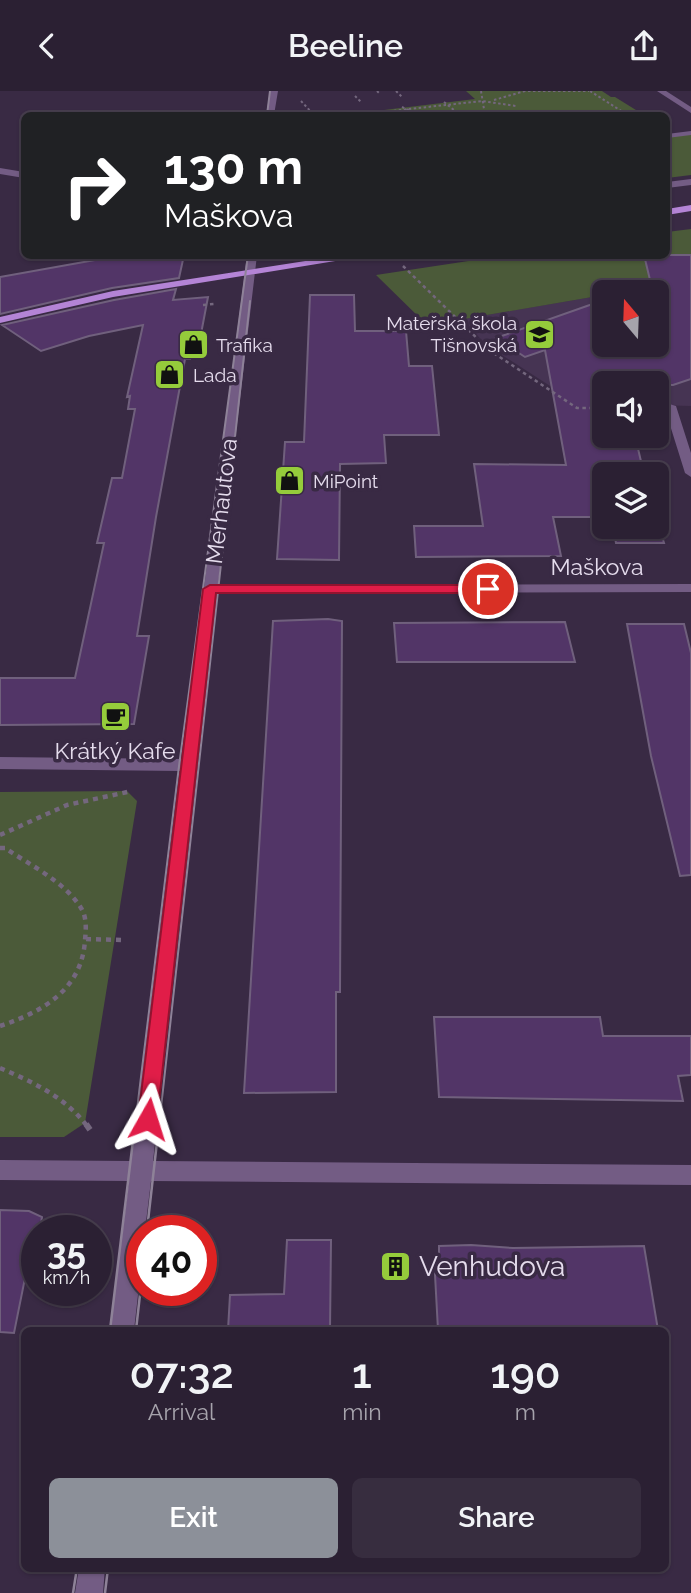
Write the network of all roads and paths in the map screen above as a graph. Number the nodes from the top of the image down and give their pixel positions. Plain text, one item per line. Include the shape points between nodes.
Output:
1 (274, 91) edge
2 (396, 91) edge
3 (481, 91) edge
4 (524, 91) edge
5 (590, 91) edge
6 (661, 91) edge
7 (355, 96) dead end
8 (402, 97) dead end
9 (301, 101) dead end
10 (482, 101) junction
11 (490, 101) junction
12 (361, 102) dead end
13 (444, 102) dead end
14 (448, 105) junction
15 (516, 106) dead end
16 (404, 108) junction
17 (691, 111) edge
18 (270, 112) edge
19 (311, 112) edge
20 (377, 112) edge
21 (412, 112) edge
22 (456, 112) edge
23 (484, 112) edge
24 (622, 112) edge
25 (691, 133) edge
26 (670, 136) edge
27 (0, 171) edge
28 (21, 174) edge
29 (691, 181) edge
30 (670, 184) edge
31 (691, 208) edge
32 (670, 212) edge
33 (251, 259) edge
34 (343, 259) edge
35 (403, 266) dead end
36 (249, 275) junction
37 (214, 304) dead end
38 (203, 305) dead end
39 (0, 320) edge
40 (670, 407) dead end
41 (592, 408) edge
42 (691, 473) edge
43 (691, 588) edge
44 (210, 589) junction
45 (0, 763) edge
46 (189, 765) junction
47 (140, 790) dead end
48 (0, 835) edge
49 (0, 848) edge
50 (86, 939) junction
51 (124, 940) dead end
52 (0, 1026) edge
53 (0, 1067) edge
54 (93, 1134) dead end
55 (0, 1170) edge
56 (142, 1173) junction
57 (691, 1175) edge
58 (122, 1327) edge
59 (92, 1572) edge
60 (89, 1593) edge

1 - 18 street
2 - 8 path
3 - 10 path
4 - 5 path
4 - 11 path
5 - 24 path
6 - 17 street
7 - 12 path
9 - 19 path
10 - 11 path
10 - 14 path
10 - 23 path
11 - 15 path
13 - 14 path
14 - 16 path
14 - 22 path
16 - 20 path
16 - 21 path
25 - 26 street
27 - 28 street
29 - 30 street
31 - 32 main road
33 - 36 street, Merhautova
34 - 36 main road
35 - 41 path via 489,350 577,408
36 - 39 main road via 102,296
36 - 44 street, Merhautova
37 - 38 path
40 - 42 street
43 - 44 street, Maškova
44 - 46 street, Merhautova
45 - 46 street
46 - 56 street, Merhautova
47 - 48 path via 67,806
49 - 50 path via 83,910
50 - 51 path
50 - 52 path via 80,970 65,993 22,1019
53 - 54 path via 49,1089
55 - 56 street
56 - 57 street
56 - 58 street, Merhautova
59 - 60 street

